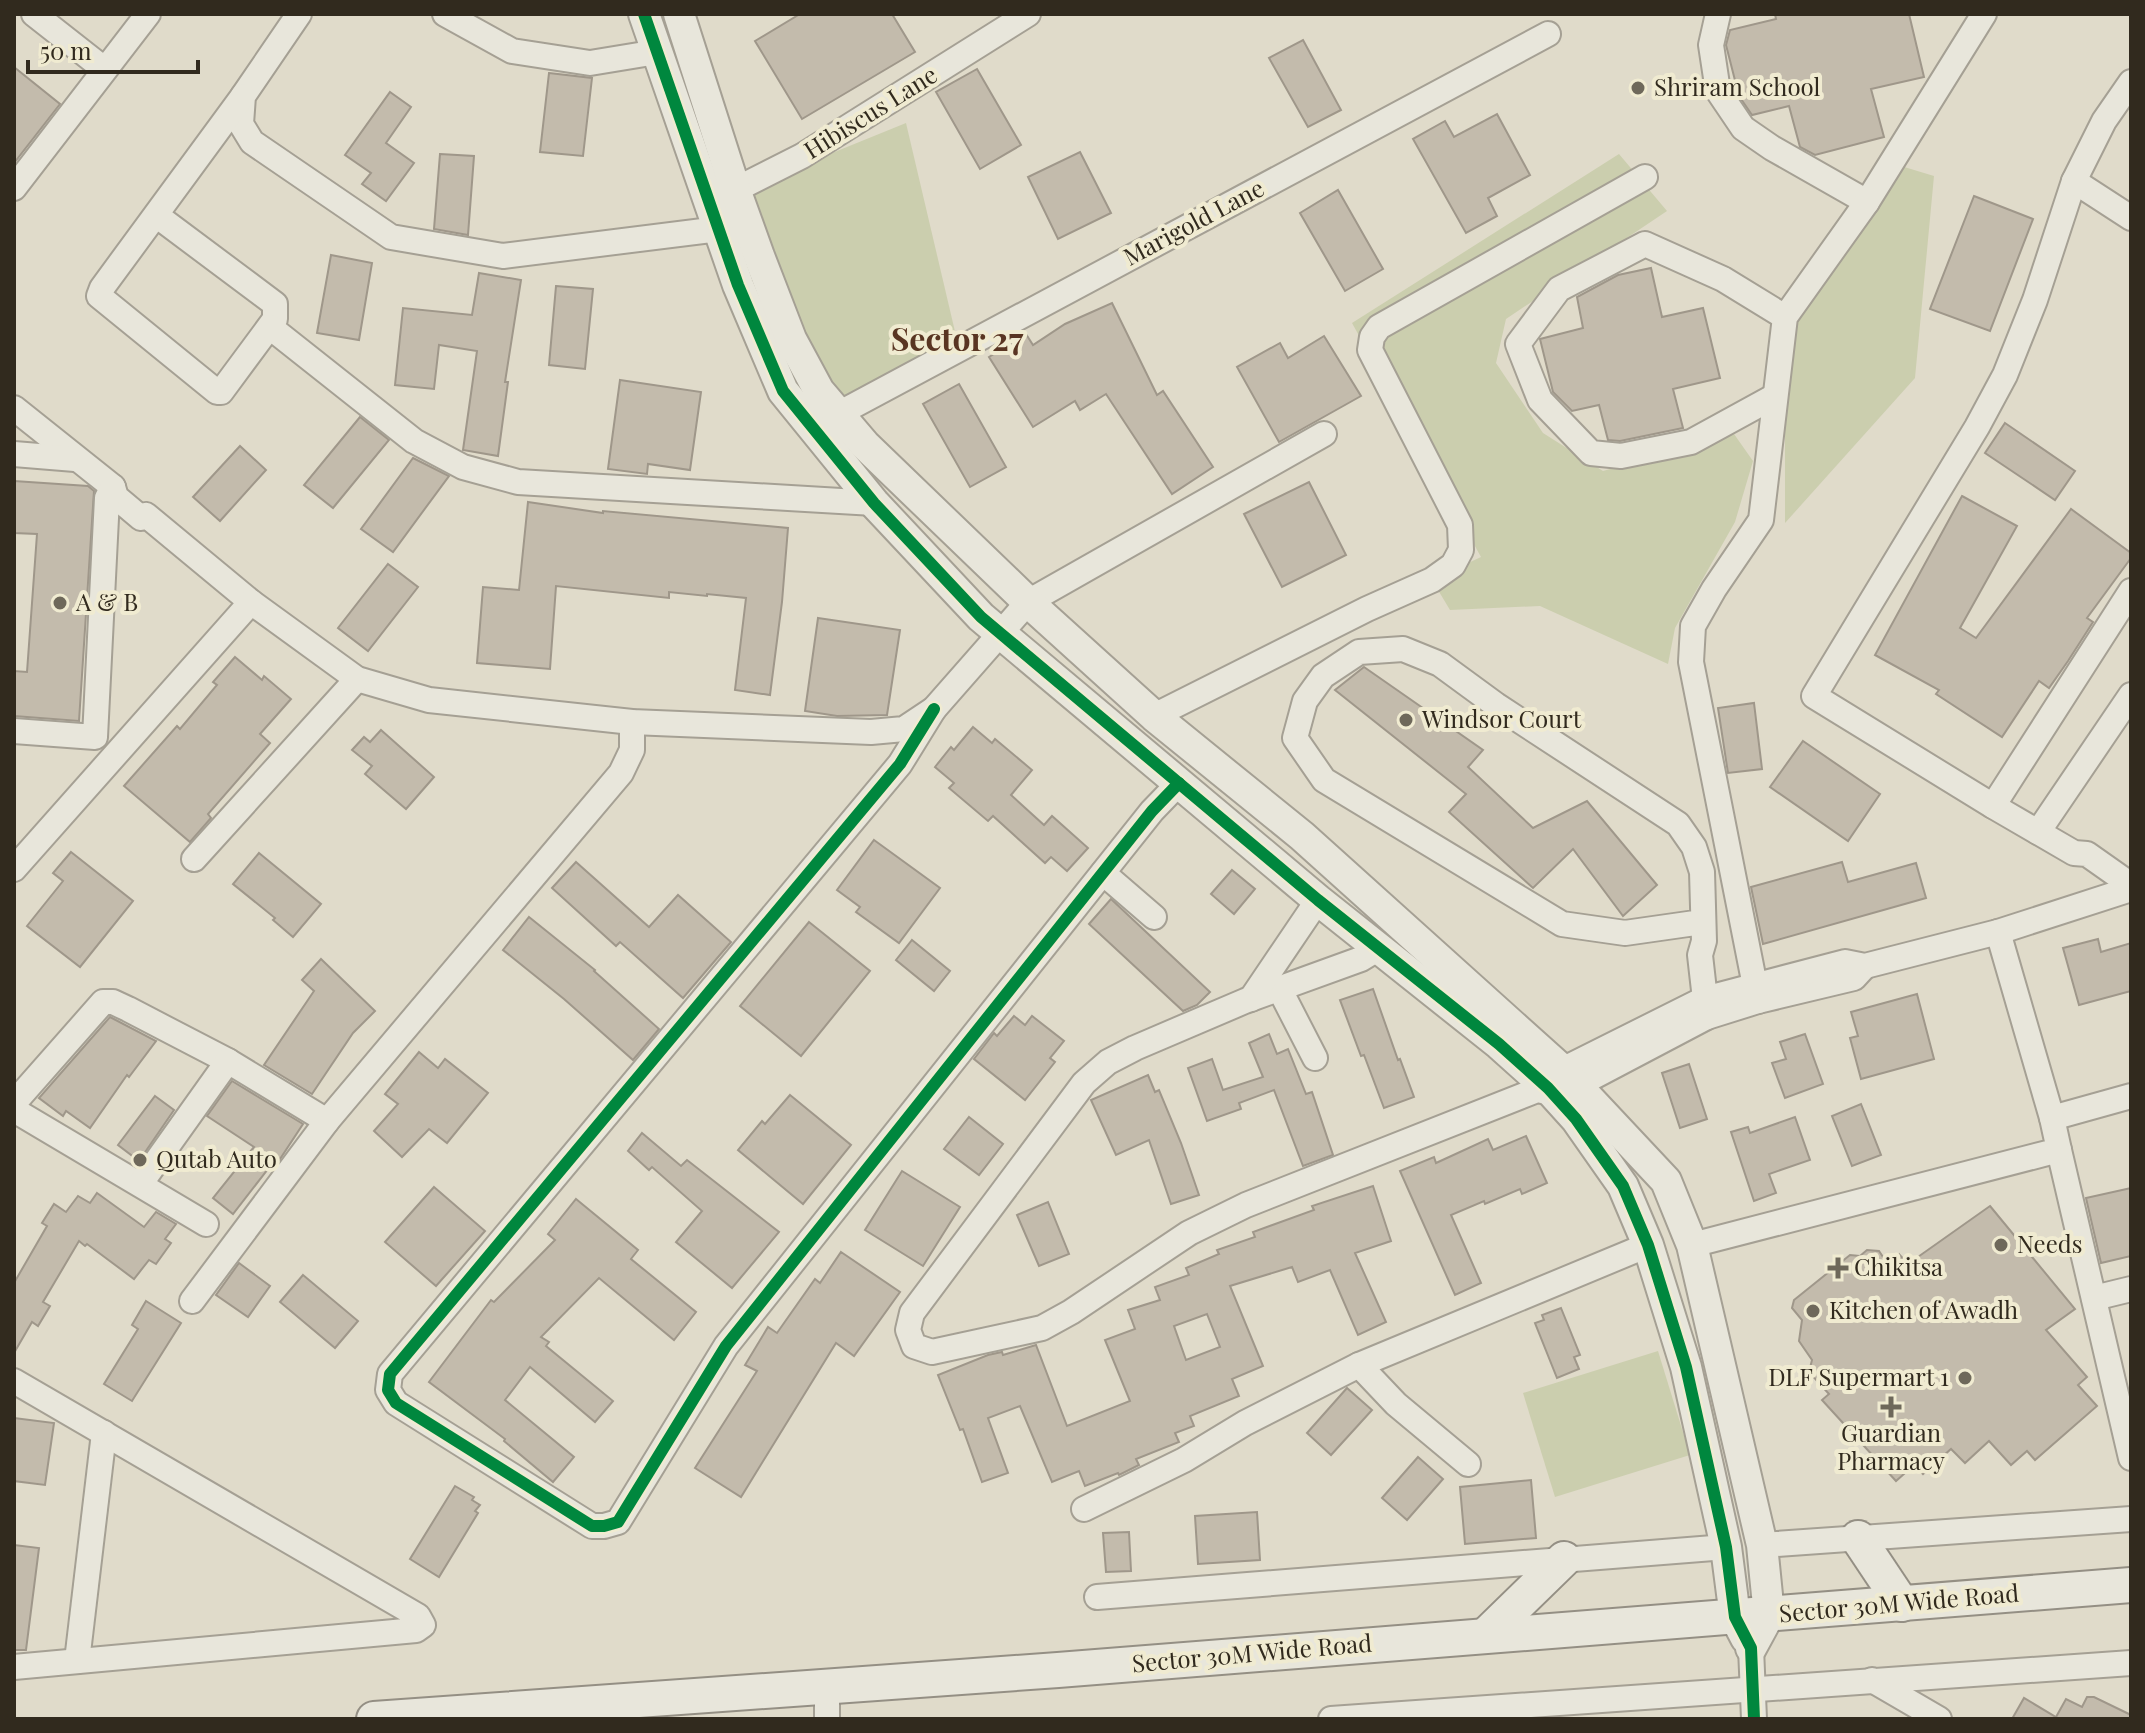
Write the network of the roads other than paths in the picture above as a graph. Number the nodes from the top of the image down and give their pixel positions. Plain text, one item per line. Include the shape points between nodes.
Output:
1 (34, 14) edge
2 (148, 14) edge
3 (299, 14) edge
4 (445, 14) edge
5 (644, 14) edge
6 (679, 14) edge
7 (1028, 14) edge
8 (1718, 14) edge
9 (1984, 14) edge
10 (1548, 34) dead end
11 (657, 52) junction
12 (104, 69) junction
13 (2131, 82) edge
14 (243, 96) junction
15 (1645, 177) dead end
16 (2074, 181) junction
17 (14, 188) edge
18 (1867, 202) junction
19 (721, 208) junction
20 (156, 215) junction
21 (2131, 218) edge
22 (1785, 317) junction
23 (270, 327) junction
24 (1775, 396) junction
25 (14, 408) edge
26 (840, 413) junction
27 (1324, 434) dead end
28 (14, 454) edge
29 (75, 459) junction
30 (113, 487) junction
31 (874, 503) junction
32 (2131, 591) edge
33 (251, 602) junction
34 (1028, 602) junction
35 (1000, 633) junction
36 (357, 679) junction
37 (2131, 695) edge
38 (934, 709) junction
39 (1154, 716) junction
40 (632, 722) junction
41 (14, 731) edge
42 (1179, 783) junction
43 (1993, 806) junction
44 (2038, 832) junction
45 (194, 859) dead end
46 (14, 869) edge
47 (1103, 873) junction
48 (2125, 890) edge
49 (1318, 900) junction
50 (1154, 917) dead end
51 (1703, 931) junction
52 (1998, 932) junction
53 (1379, 948) junction
54 (1280, 990) junction
55 (1757, 993) junction
56 (1251, 999) junction
57 (1712, 1006) junction
58 (1315, 1058) dead end
59 (228, 1061) junction
60 (1553, 1084) junction
61 (2131, 1096) edge
62 (14, 1103) edge
63 (14, 1110) edge
64 (2052, 1118) junction
65 (327, 1121) junction
66 (2059, 1150) junction
67 (141, 1183) junction
68 (206, 1224) dead end
69 (1648, 1245) junction
70 (1692, 1245) junction
71 (2131, 1289) edge
72 (2094, 1298) junction
73 (192, 1301) dead end
74 (1359, 1365) junction
75 (14, 1381) edge
76 (104, 1433) junction
77 (2131, 1458) edge
78 (1468, 1464) dead end
79 (1084, 1509) dead end
80 (2131, 1519) edge
81 (1858, 1538) junction
82 (1762, 1545) junction
83 (1726, 1547) junction
84 (1564, 1559) junction
85 (2131, 1585) edge
86 (1097, 1597) dead end
87 (1902, 1604) junction
88 (1769, 1615) junction
89 (1735, 1617) junction
90 (1486, 1635) junction
91 (1751, 1648) junction
92 (77, 1661) junction
93 (2131, 1663) edge
94 (14, 1667) edge
95 (1872, 1680) junction
96 (1752, 1690) junction
97 (827, 1703) edge
98 (374, 1719) edge
99 (1331, 1719) edge
100 (1754, 1719) edge
101 (1939, 1719) edge

1 - 12 street
2 - 12 street
3 - 14 street
4 - 11 street via 512,51 590,63
5 - 11 street
6 - 19 street
7 - 19 street, Hibiscus Lane
8 - 18 street via 1711,45 1718,91 1743,128
9 - 18 street
10 - 26 street, Marigold Lane
11 - 19 street
12 - 17 street
13 - 16 street
14 - 19 street via 241,124 252,142 391,237 503,256
14 - 20 street
15 - 39 street via 1379,327 1372,337 1370,350 1460,525 1461,550 1453,565
16 - 21 street
16 - 43 street via 2005,375 1814,696
18 - 22 street
19 - 26 street via 819,391
19 - 31 street via 738,285 783,391
20 - 23 street via 275,304
20 - 23 street via 99,296 217,392 224,390
22 - 24 street
22 - 24 street via 1723,279 1645,244 1559,289 1518,344 1540,400 1591,453 1621,456 1691,442
23 - 31 street via 414,441 463,467 518,482
24 - 55 street via 1761,520 1693,626 1691,662
25 - 29 street
26 - 34 street via 865,445
27 - 34 street
28 - 29 street
29 - 30 street
30 - 33 street via 123,486 149,506 146,515
30 - 41 street via 107,498 95,737
31 - 35 street
32 - 43 street
33 - 36 street
33 - 46 street
34 - 35 street
34 - 39 street
35 - 38 street
35 - 42 street
36 - 40 street via 429,700
36 - 45 street
37 - 44 street
38 - 40 street via 904,729 871,732
38 - 47 street via 900,764 390,1374 388,1390 396,1403 592,1526 618,1522 726,1346
39 - 60 street via 1302,836
40 - 65 street via 632,750 621,773
42 - 47 street
42 - 49 street
43 - 44 street
44 - 48 street via 2074,853 2078,866
47 - 50 street
48 - 52 street
49 - 53 street
49 - 56 street
51 - 51 street via 1702,872 1694,847 1678,824 1440,664 1403,649 1359,652 1323,676 1305,701 1295,738 1324,780 1562,924 1625,933
51 - 57 street via 1700,955
52 - 55 street via 1865,966 1854,978
52 - 64 street
53 - 54 street
53 - 60 street
54 - 56 street
54 - 58 street
55 - 57 street
56 - 60 street via 1135,1048 1084,1083 912,1313 908,1330 914,1346 932,1352 1042,1328 1189,1233 1246,1205
57 - 60 street
59 - 62 street via 128,1009 103,1002
59 - 65 street
59 - 67 street
60 - 69 street via 1623,1186
60 - 70 street via 1666,1181
61 - 64 street
63 - 67 street
64 - 66 street
65 - 73 street
66 - 70 street
66 - 72 street
67 - 68 street
69 - 74 street
69 - 83 street via 1686,1367
70 - 82 street
71 - 72 street
72 - 77 street
74 - 78 street
74 - 79 street
75 - 76 street
76 - 92 street
76 - 92 street via 418,1616 423,1625 416,1630
80 - 81 street
81 - 82 street
81 - 87 main road
82 - 88 street
83 - 84 street
83 - 89 street
84 - 86 street
84 - 90 main road
85 - 87 main road, Sector 30M Wide Road
87 - 88 main road, Sector 30M Wide Road
88 - 89 main road, Sector 30M Wide Road
88 - 91 street
89 - 90 main road, Sector 30M Wide Road
89 - 91 street
90 - 97 main road, Sector 30M Wide Road
91 - 96 street
92 - 94 street
93 - 95 street
95 - 96 street
95 - 101 street
96 - 99 street
96 - 100 street
97 - 98 main road, Sector 30M Wide Road

